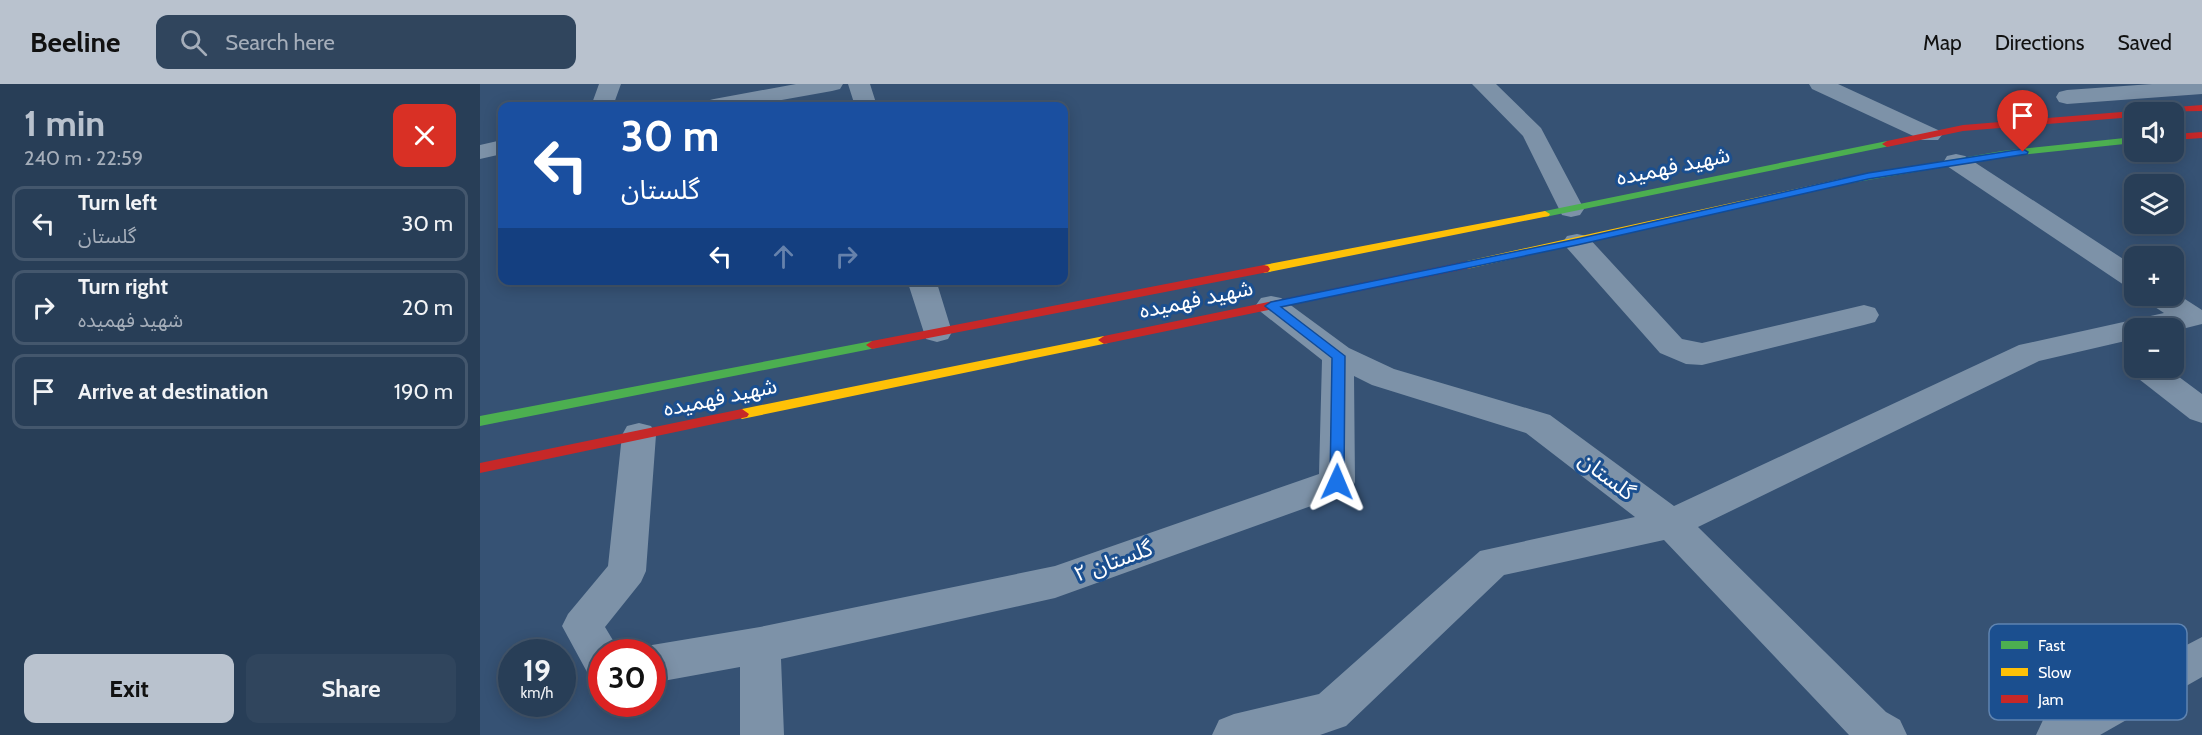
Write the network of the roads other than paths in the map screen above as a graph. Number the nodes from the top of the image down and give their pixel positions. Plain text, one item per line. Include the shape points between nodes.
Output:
1 (610, 84) edge
2 (832, 84) edge
3 (859, 84) edge
4 (1484, 84) edge
5 (1820, 84) edge
6 (2046, 84) edge
7 (2202, 87) edge
8 (2067, 97) junction
9 (603, 102) edge
10 (740, 102) edge
11 (865, 102) edge
12 (2202, 108) edge
13 (2184, 109) edge
14 (2124, 115) edge
15 (2101, 117) junction
16 (1930, 135) junction
17 (2202, 135) edge
18 (2184, 136) edge
19 (2124, 141) edge
20 (498, 148) edge
21 (480, 152) edge
22 (1956, 161) junction
23 (1571, 209) junction
24 (1577, 242) junction
25 (2124, 272) edge
26 (923, 285) edge
27 (1271, 306) junction
28 (2178, 306) edge
29 (1864, 315) dead end
30 (2197, 316) edge
31 (2124, 331) edge
32 (937, 332) junction
33 (1338, 356) junction
34 (2159, 378) edge
35 (2202, 411) edge
36 (480, 421) edge
37 (639, 435) junction
38 (480, 468) edge
39 (1671, 524) junction
40 (590, 639) edge
41 (760, 645) junction
42 (2202, 656) edge
43 (666, 662) edge
44 (2187, 664) edge
45 (2085, 720) edge
46 (762, 735) edge
47 (1234, 735) edge
48 (1885, 735) edge
49 (2058, 735) edge

1 - 9 street
2 - 10 street
3 - 11 street
4 - 23 street via 1533,134
5 - 16 street
6 - 8 street
7 - 8 street
8 - 15 street
12 - 13 main road
14 - 15 main road, شهید فهمیده
15 - 16 main road, شهید فهمیده via 1963,128
16 - 23 main road, شهید فهمیده
17 - 18 main road
19 - 22 main road, شهید فهمیده
20 - 21 street
22 - 24 main road, شهید فهمیده via 1868,176
22 - 25 street
23 - 32 main road, شهید فهمیده
24 - 27 main road, شهید فهمیده
24 - 29 street via 1671,346 1686,353 1712,352
26 - 32 street
27 - 33 street, گلستان
27 - 37 main road, شهید فهمیده
28 - 30 street
31 - 39 street via 2030,352
32 - 36 main road, شهید فهمیده
33 - 39 street, گلستان via 1383,377 1538,424
33 - 41 street, گلستان ۲ via 1337,482 1055,582
34 - 35 street
37 - 38 main road, شهید فهمیده
37 - 40 street via 627,571 582,626
39 - 47 street via 1493,562 1331,712
39 - 48 street, گلستان via 1871,727
41 - 43 street
41 - 46 street
42 - 44 street
45 - 49 street

